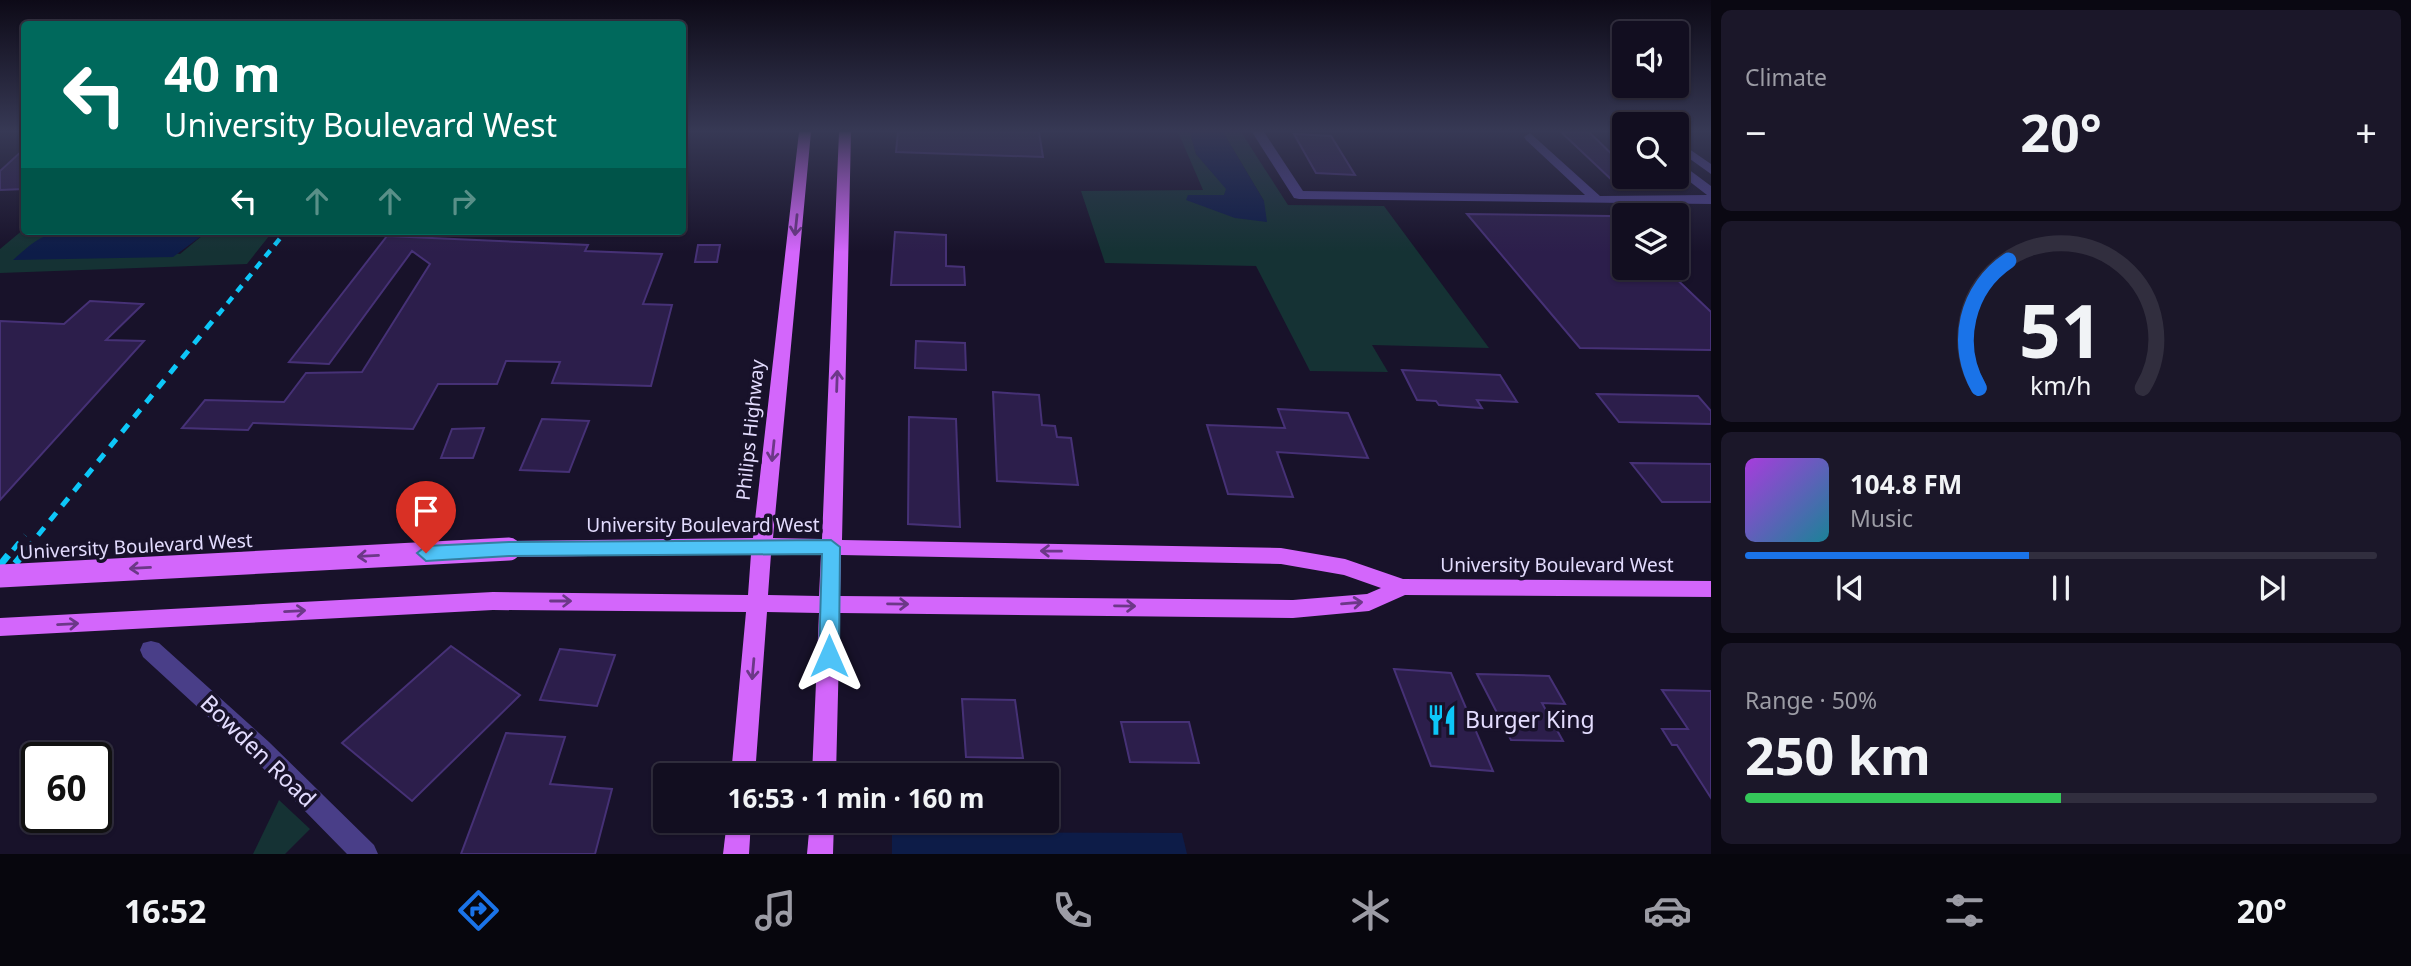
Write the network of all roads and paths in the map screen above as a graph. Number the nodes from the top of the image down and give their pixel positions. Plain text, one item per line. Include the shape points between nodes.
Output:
1 (802, 172) edge
2 (844, 172) edge
3 (1284, 172) edge
4 (1567, 172) edge
5 (1689, 174) edge
6 (1711, 192) edge
7 (1711, 198) edge
8 (1596, 200) junction
9 (762, 546) junction
10 (831, 547) junction
11 (0, 576) edge
12 (1403, 587) junction
13 (1711, 589) edge
14 (759, 602) junction
15 (830, 603) junction
16 (0, 627) edge
17 (151, 650) dead end
18 (744, 763) edge
19 (824, 763) edge
20 (738, 833) edge
21 (821, 833) edge
22 (365, 854) edge
23 (736, 854) edge
24 (820, 854) edge

1 -> 9 main road, Philips Highway
10 -> 2 main road
3 - 8 street via 1299,195
4 - 8 street
5 - 6 street
7 - 8 street
9 - 10 main road, University Boulevard West
9 -> 11 main road, University Boulevard West, bridge via 509,549
9 - 14 main road, Philips Highway
12 -> 10 main road, University Boulevard West via 1345,567 1281,556
10 - 15 main road
12 - 13 main road, University Boulevard West
15 -> 12 main road, University Boulevard West via 1293,609 1369,602
14 - 15 main road, University Boulevard West
16 -> 14 main road, University Boulevard West via 493,601
14 -> 18 main road, Philips Highway
15 - 19 main road
17 - 22 street, Bowden Road via 261,750
20 - 23 main road
21 - 24 main road

